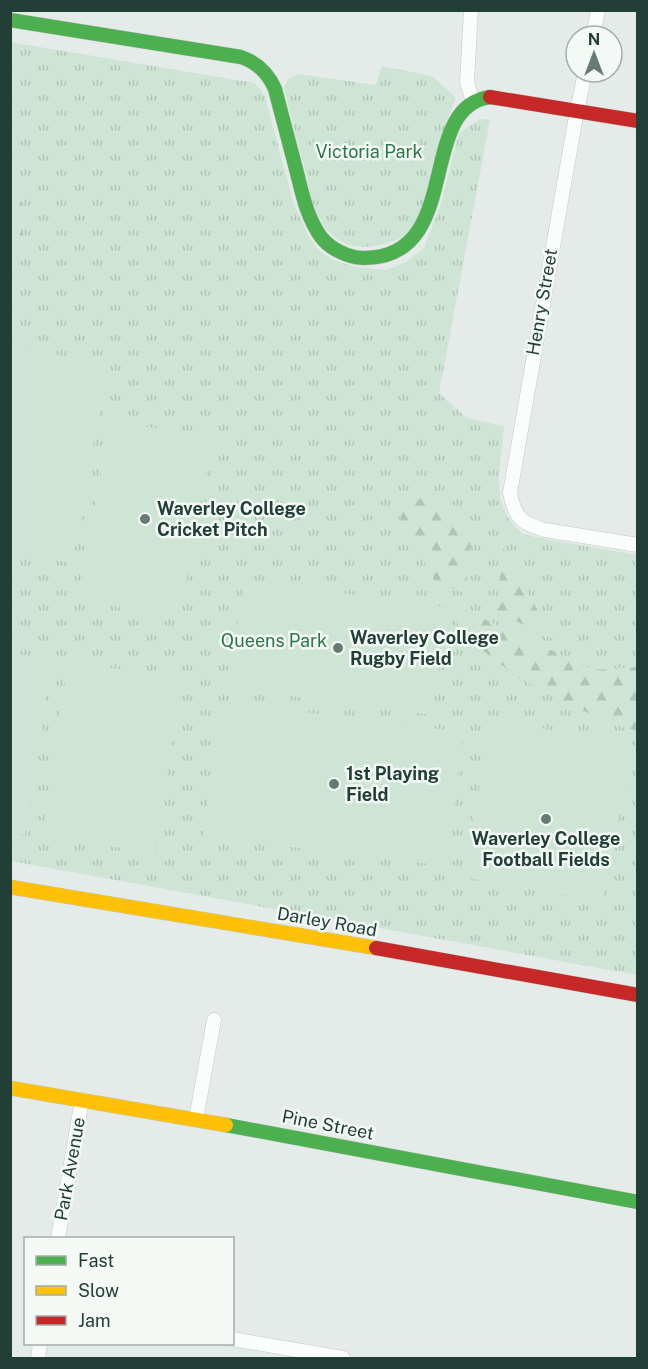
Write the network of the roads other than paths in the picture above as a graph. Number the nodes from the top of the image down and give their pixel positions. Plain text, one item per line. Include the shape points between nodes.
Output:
1 (471, 10) edge
2 (17, 17) edge
3 (583, 84) edge
4 (473, 102) junction
5 (577, 111) junction
6 (638, 121) edge
7 (638, 545) edge
8 (10, 887) edge
9 (638, 995) edge
10 (214, 1020) dead end
11 (10, 1088) edge
12 (82, 1100) junction
13 (196, 1119) junction
14 (638, 1202) edge
15 (58, 1237) edge
16 (234, 1339) edge
17 (343, 1359) edge

1 - 4 street via 467,82
2 - 4 street via 241,57 259,65 279,100 308,216 322,239 342,254 356,258 380,258 398,251 414,238 426,217 452,127
3 - 5 street, Henry Street
4 - 5 street via 492,97
5 - 6 street
5 - 7 street, Henry Street via 510,493 520,519 530,526
8 - 9 street, Darley Road
10 - 13 street
11 - 12 street, Pine Street
12 - 13 street, Pine Street
12 - 15 street, Park Avenue
13 - 14 street, Pine Street
16 - 17 street

